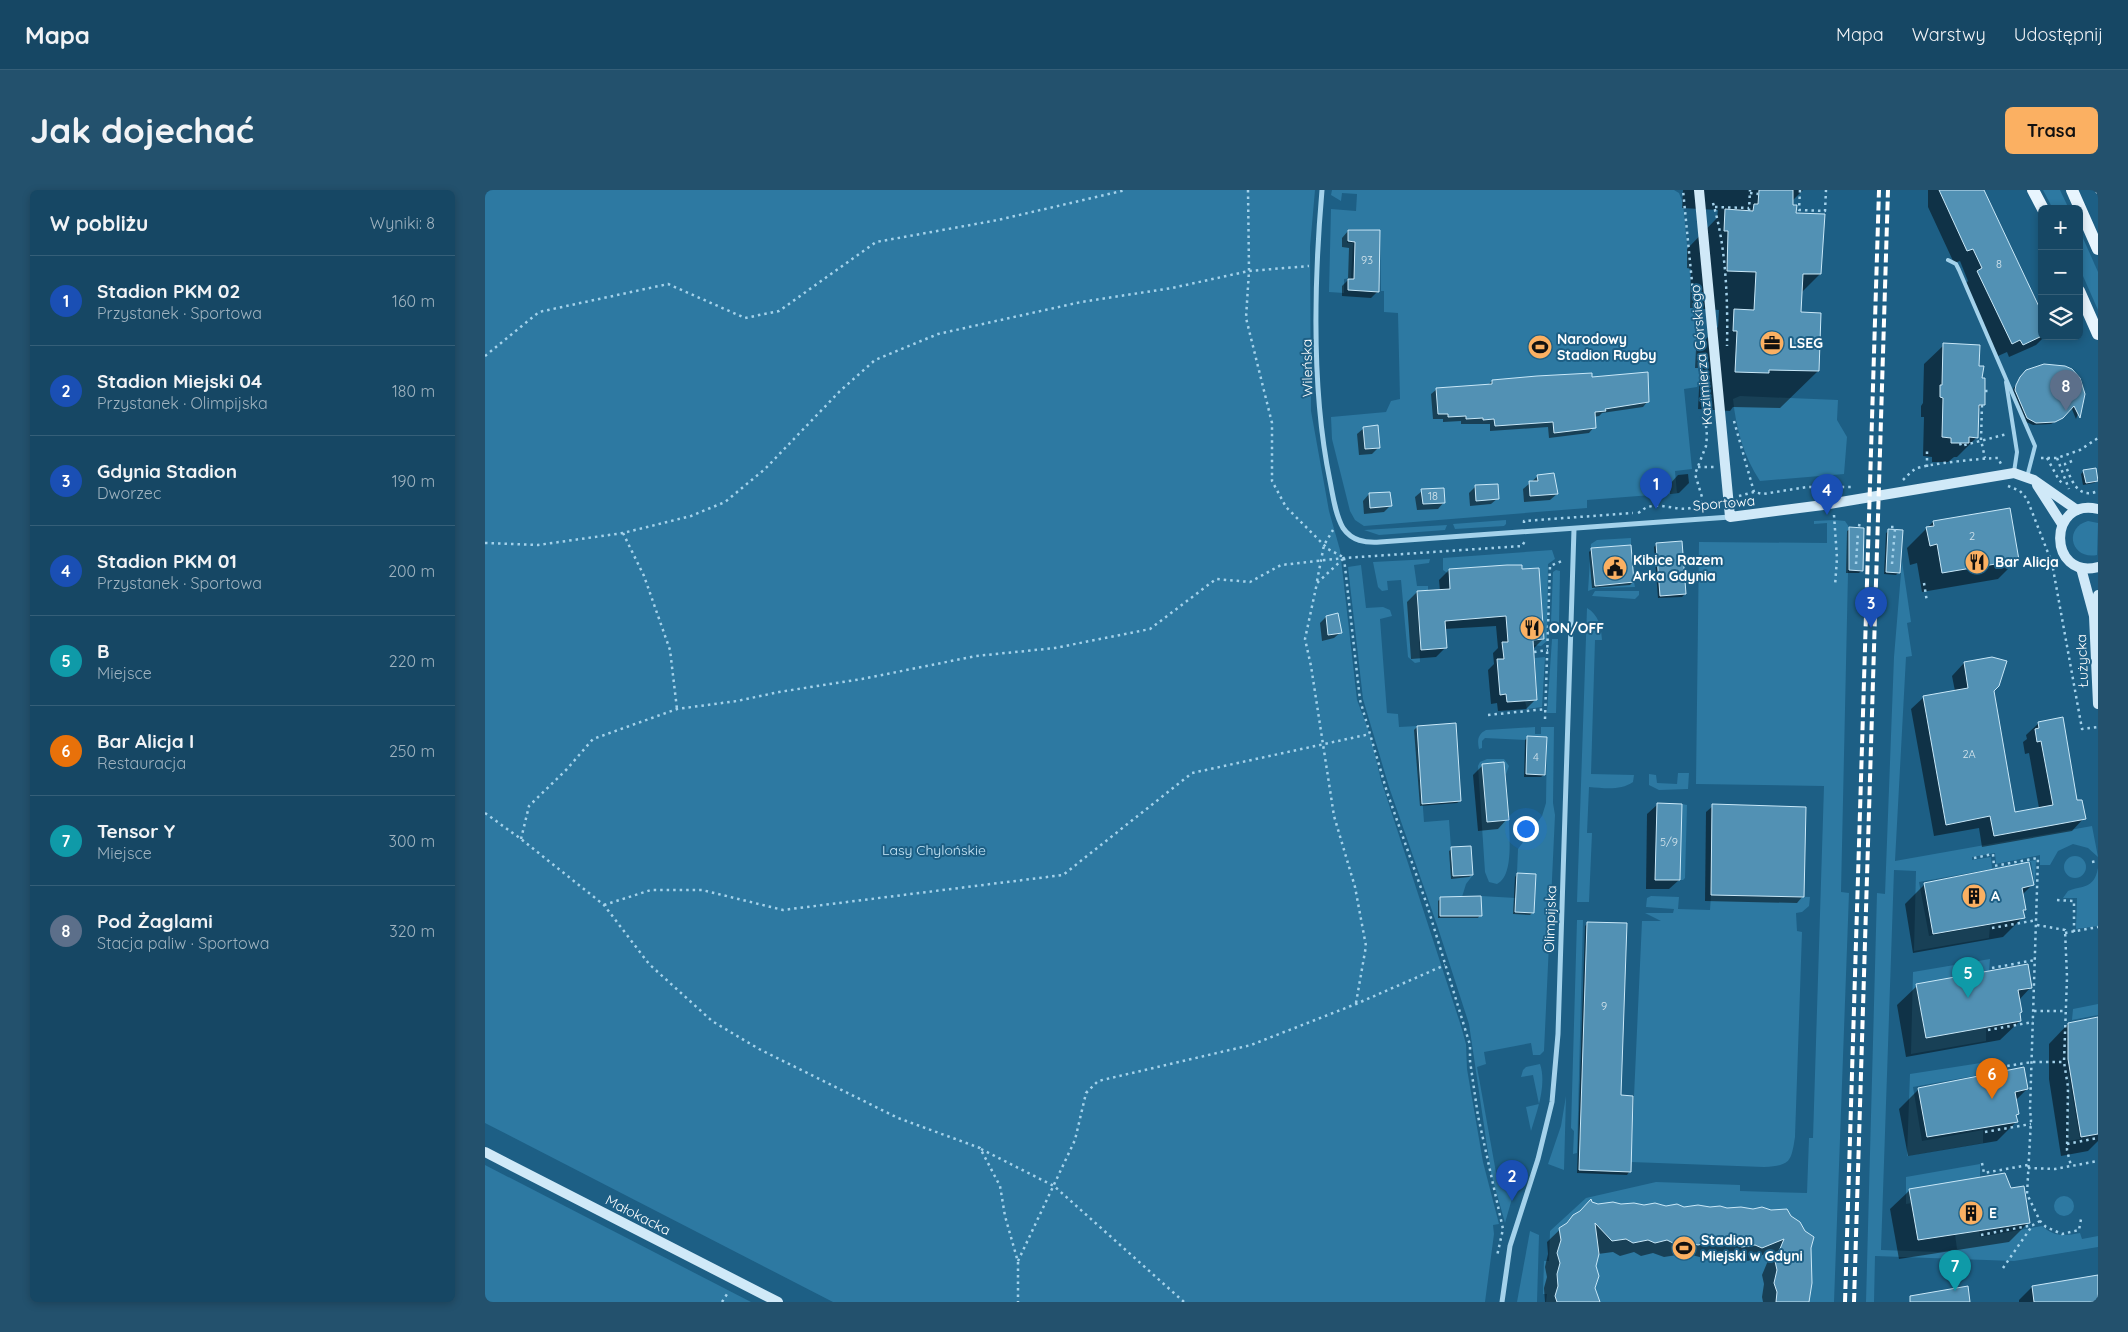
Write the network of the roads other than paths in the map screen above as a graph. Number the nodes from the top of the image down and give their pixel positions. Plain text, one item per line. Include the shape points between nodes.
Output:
1 (1322, 190) edge
2 (1699, 190) edge
3 (2033, 190) edge
4 (2072, 190) edge
5 (2041, 205) edge
6 (2098, 249) edge
7 (1948, 260) dead end
8 (2081, 295) edge
9 (2098, 334) edge
10 (2005, 375) junction
11 (2014, 473) junction
12 (2030, 478) junction
13 (2098, 509) edge
14 (2077, 510) junction
15 (1730, 517) junction
16 (2062, 524) junction
17 (1574, 529) junction
18 (1353, 538) joint
19 (2098, 567) edge
20 (2081, 568) junction
21 (2098, 595) edge
22 (2094, 616) junction
23 (2098, 704) edge
24 (485, 1152) edge
25 (778, 1302) edge
26 (1502, 1302) edge

1 - 18 street, Wileńska via 1317,266 1319,409 1323,449 1339,520
2 - 15 street, Kazimierza Górskiego
3 - 5 main road
4 - 6 main road
7 - 10 lane via 1959,270
8 - 9 main road
10 - 11 lane via 2017,452
10 - 12 lane via 2035,446
11 - 12 street, Sportowa
11 - 15 street, Sportowa
12 - 14 street, Sportowa
12 - 16 street
13 - 14 street
14 - 16 street
15 - 17 street, Sportowa
16 - 20 street via 2059,533 2062,551 2067,559
17 - 18 street, Sportowa via 1371,543
17 - 26 street, Olimpijska via 1555,1084 1546,1132 1510,1246
19 - 20 street
20 - 22 street, Łużycka
21 - 22 street, Łużycka
22 - 23 street, Łużycka
24 - 25 street, Małokacka

